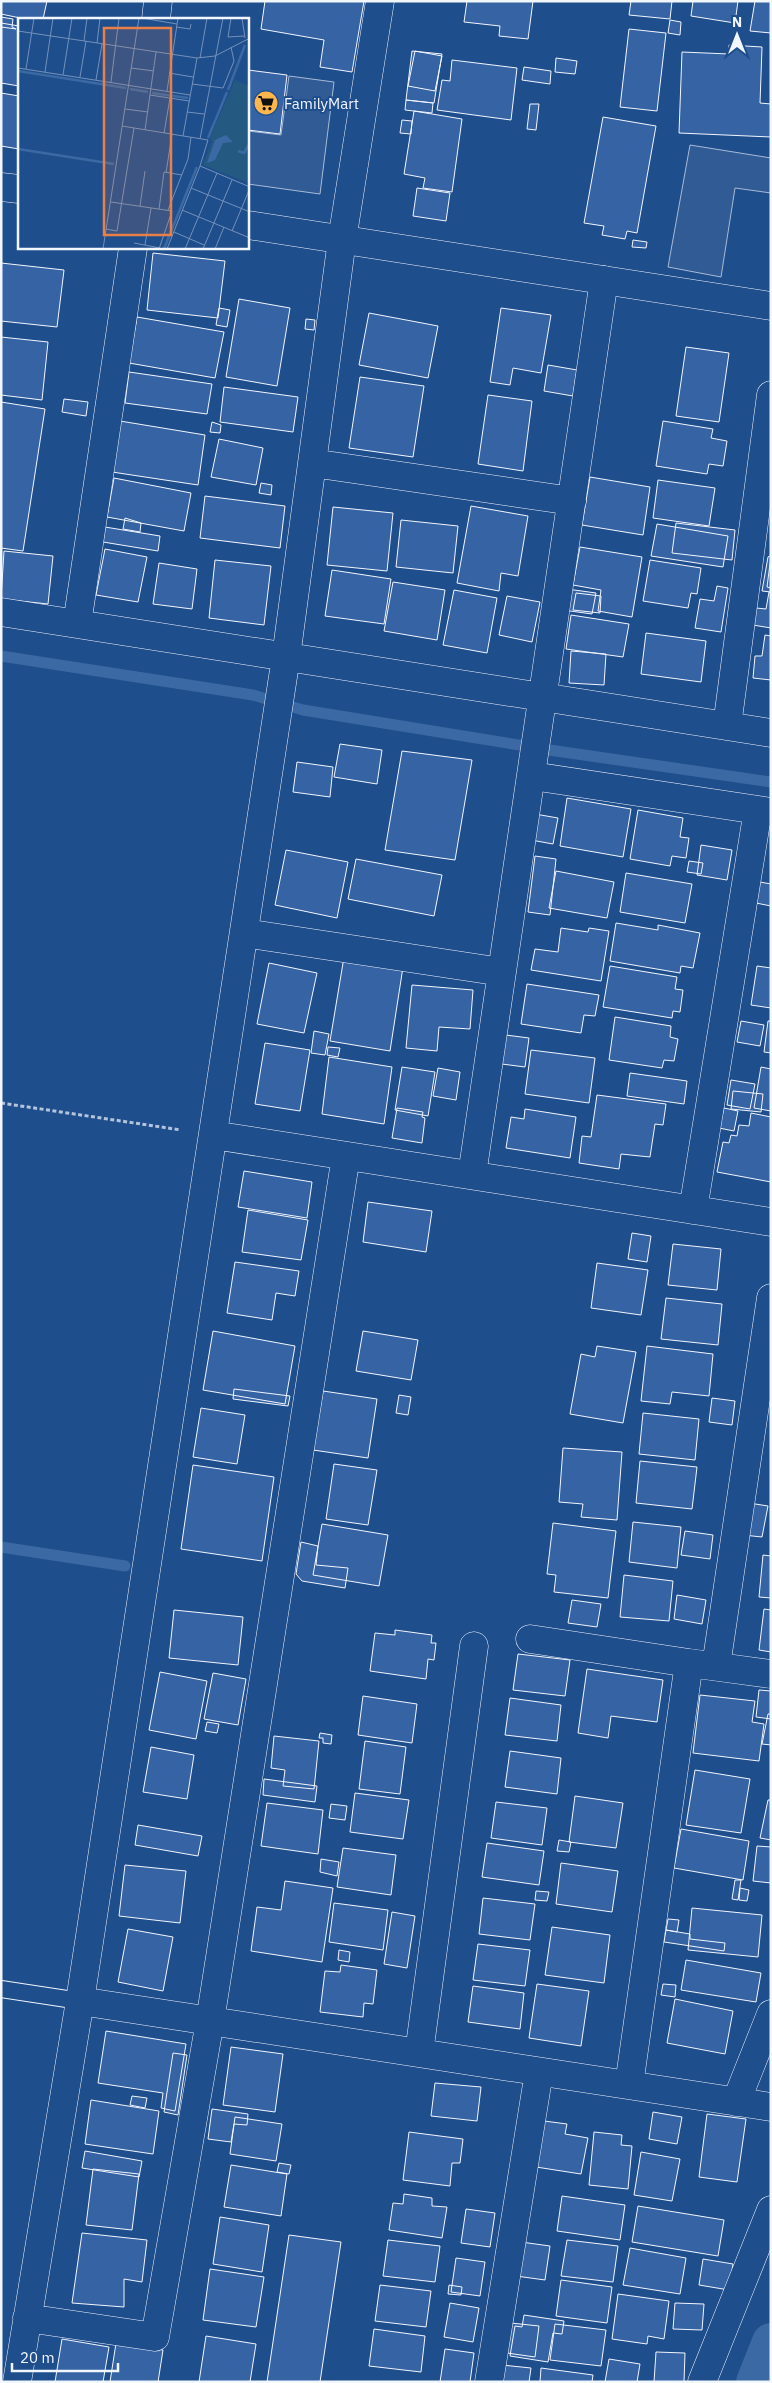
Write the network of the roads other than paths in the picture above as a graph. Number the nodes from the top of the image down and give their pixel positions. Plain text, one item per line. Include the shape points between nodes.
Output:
1 (158, 1) edge
2 (380, 1) edge
3 (156, 18) edge
4 (1, 187) edge
5 (18, 189) edge
6 (249, 225) edge
7 (342, 240) junction
8 (134, 249) edge
9 (604, 280) junction
10 (771, 306) edge
11 (771, 396) edge
12 (312, 463) junction
13 (572, 501) junction
14 (762, 526) edge
15 (1, 612) edge
16 (77, 624) junction
17 (285, 663) junction
18 (543, 705) junction
19 (727, 726) junction
20 (771, 733) edge
21 (533, 769) junction
22 (764, 811) edge
23 (244, 933) junction
24 (502, 972) junction
25 (213, 1135) junction
26 (346, 1156) junction
27 (472, 1175) junction
28 (693, 1210) junction
29 (771, 1222) edge
30 (771, 1298) edge
31 (530, 1638) dead end
32 (474, 1646) dead end
33 (688, 1663) junction
34 (716, 1666) junction
35 (771, 1674) edge
36 (1, 1988) edge
37 (80, 2001) junction
38 (771, 2014) edge
39 (210, 2021) junction
40 (419, 2053) junction
41 (539, 2072) junction
42 (629, 2085) junction
43 (736, 2102) junction
44 (771, 2107) edge
45 (771, 2210) edge
46 (27, 2318) junction
47 (17, 2382) edge
48 (489, 2382) edge
49 (702, 2382) edge

1 - 3 street
2 - 7 street
4 - 5 street
6 - 7 street
7 - 9 street
7 - 12 street
8 - 16 street
9 - 10 street
9 - 13 street
11 - 14 street
12 - 13 street
12 - 17 street
13 - 18 street
14 - 19 street
15 - 16 street
16 - 17 street
17 - 18 street
17 - 23 street
18 - 19 street
18 - 21 street
19 - 20 street
21 - 22 street
21 - 24 street
22 - 28 street
23 - 24 street
23 - 25 street
24 - 27 street
25 - 26 street
25 - 37 street
26 - 27 street
26 - 39 street
27 - 28 street
28 - 29 street
30 - 34 street
31 - 33 street
32 - 40 street
33 - 34 street
33 - 42 street
34 - 35 street
36 - 37 lane
37 - 39 street
37 - 46 street
38 - 43 street
39 - 40 street
39 - 46 street via 156,2337
40 - 41 street
41 - 42 street
41 - 48 street
42 - 43 street
43 - 44 street
45 - 49 street
46 - 47 street

